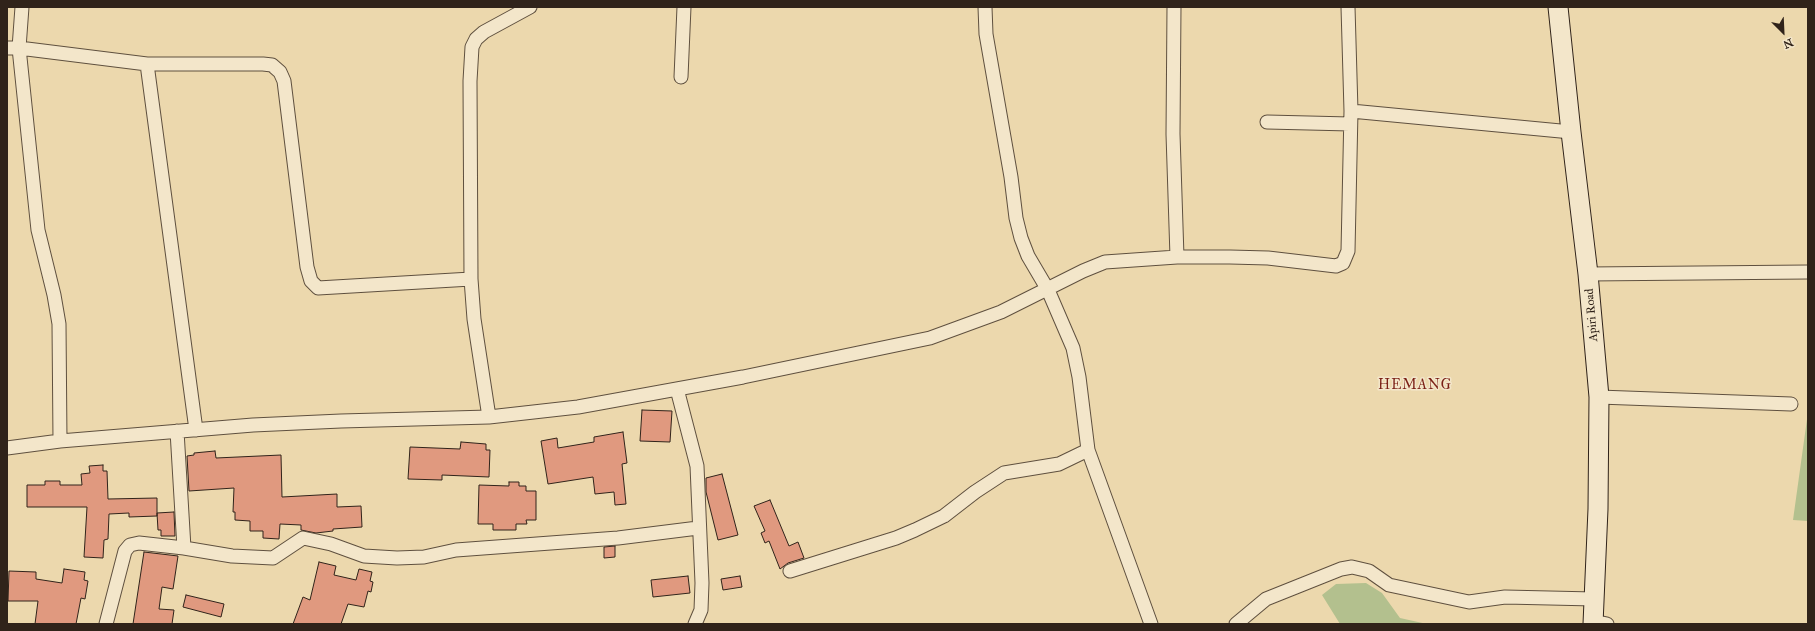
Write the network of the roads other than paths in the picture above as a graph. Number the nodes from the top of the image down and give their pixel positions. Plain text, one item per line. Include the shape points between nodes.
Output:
1 (22, 7) edge
2 (530, 7) edge
3 (684, 7) edge
4 (985, 7) edge
5 (1174, 7) edge
6 (1348, 7) edge
7 (1558, 7) edge
8 (13, 48) edge
9 (146, 64) junction
10 (681, 78) dead end
11 (1350, 118) junction
12 (1267, 122) dead end
13 (1571, 132) junction
14 (1177, 257) junction
15 (1808, 272) edge
16 (1588, 274) junction
17 (471, 279) junction
18 (1048, 290) junction
19 (677, 389) junction
20 (1599, 397) junction
21 (1791, 404) dead end
22 (489, 417) junction
23 (196, 430) junction
24 (177, 432) junction
25 (60, 441) junction
26 (7, 448) edge
27 (1088, 450) junction
28 (698, 528) junction
29 (184, 548) junction
30 (790, 571) dead end
31 (1594, 599) junction
32 (1598, 623) edge
33 (106, 624) edge
34 (695, 624) edge
35 (1151, 624) edge
36 (1236, 624) edge

1 - 8 street
2 - 17 street via 484,32 472,47
3 - 10 street
4 - 18 street via 986,34 1016,218 1028,256
5 - 14 street via 1173,134
6 - 11 street
7 - 13 street, Apiri Road
8 - 9 street
8 - 25 street via 38,230 59,324
9 - 17 street via 263,64 272,65 280,72 284,81 307,267 311,281 318,288
9 - 23 street
11 - 12 street
11 - 13 street
11 - 14 street via 1348,252 1343,263 1332,266 1268,258
13 - 16 street, Apiri Road
14 - 18 street via 1105,262 1083,270
15 - 16 street
16 - 20 street, Apiri Road
17 - 22 street via 474,319
18 - 19 street via 1001,312 930,338
18 - 27 street via 1073,348
19 - 22 street via 578,407
19 - 28 street via 697,466
20 - 21 street
20 - 31 street, Apiri Road
22 - 23 street via 341,420
23 - 24 street
24 - 25 street
24 - 29 street
25 - 26 street
27 - 30 street via 1059,464 1004,473 988,482 944,516 921,528
27 - 35 street
28 - 29 street via 618,538 456,550 424,557 364,556 331,544 303,538 273,558 232,556
28 - 34 street via 702,584 701,610
29 - 33 street via 139,543 130,545 125,551
31 - 32 street, Apiri Road
31 - 36 street via 1505,597 1469,602 1389,585 1369,571 1352,567 1341,568 1266,599

